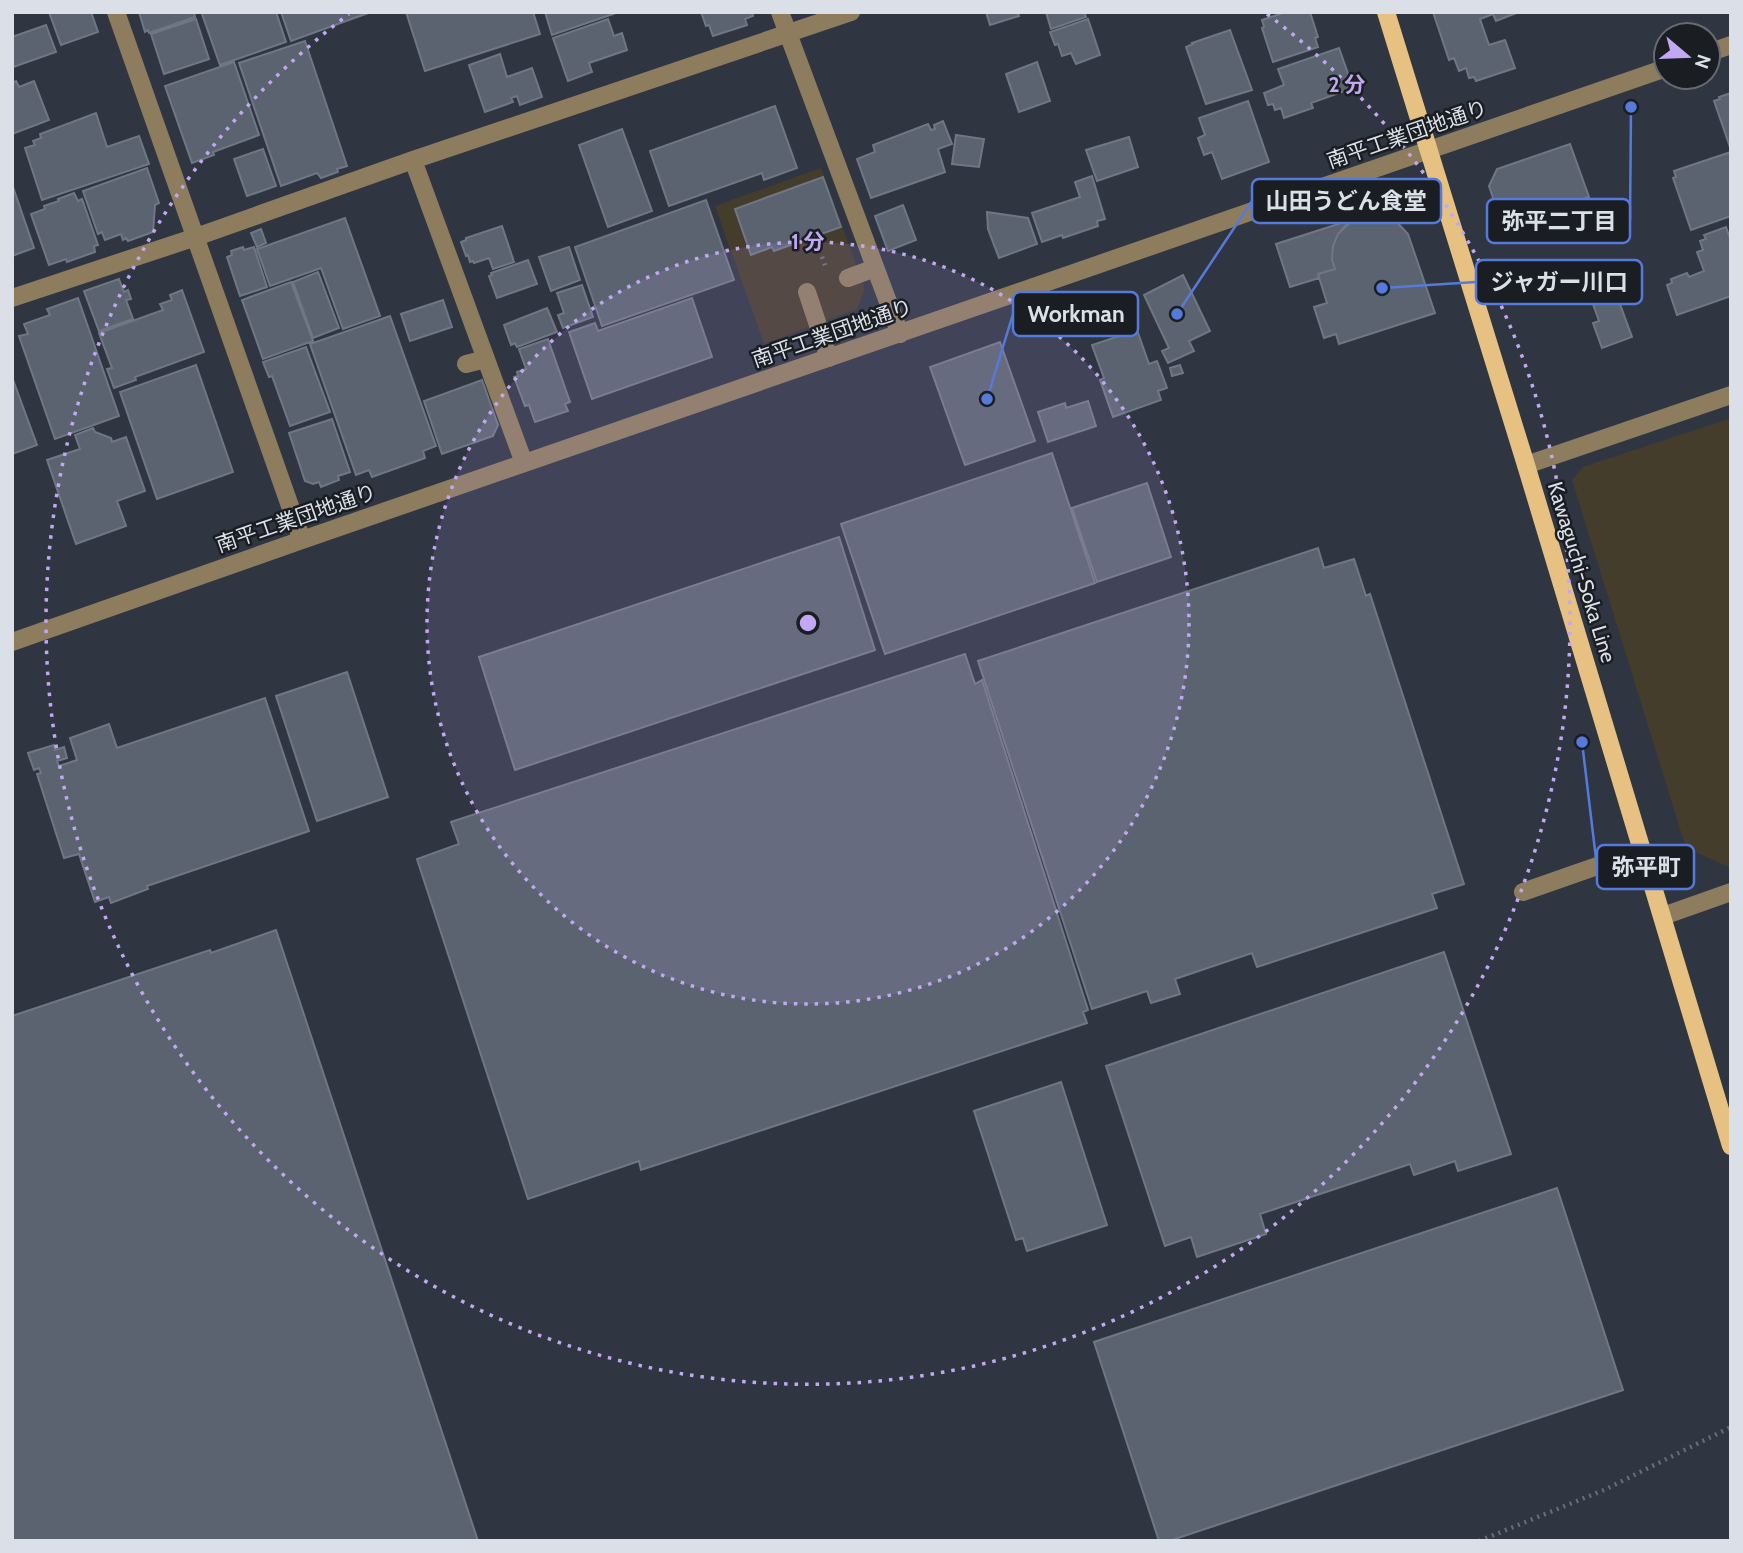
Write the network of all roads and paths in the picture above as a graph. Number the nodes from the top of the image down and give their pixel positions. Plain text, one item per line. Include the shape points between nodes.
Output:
1 (116, 12) edge
2 (780, 12) edge
3 (851, 12) edge
4 (1386, 12) edge
5 (788, 34) junction
6 (1652, 73) edge
7 (1429, 150) junction
8 (413, 160) junction
9 (196, 237) junction
10 (815, 237) dead end
11 (825, 268) dead end
12 (875, 268) junction
13 (848, 278) dead end
14 (807, 292) dead end
15 (12, 298) edge
16 (900, 334) junction
17 (829, 358) junction
18 (486, 359) junction
19 (466, 364) dead end
20 (1731, 395) edge
21 (524, 463) junction
22 (1526, 465) junction
23 (302, 540) junction
24 (12, 642) edge
25 (1643, 850) junction
26 (1523, 892) dead end
27 (1731, 892) edge
28 (1663, 916) junction
29 (1731, 1146) edge
30 (1731, 1427) edge
31 (1479, 1541) edge

1 - 9 street
2 - 5 street
3 - 5 street
4 - 7 main road, Kawaguchi-Soka Line
5 - 8 street via 530,129
5 - 12 street
6 - 7 street, 南平工業団地通り
7 - 16 street, 南平工業団地通り
7 - 22 main road, Kawaguchi-Soka Line
8 - 9 street
8 - 18 street
9 - 15 street
9 - 23 street
10 - 11 path
12 - 13 street
12 - 16 street
14 - 17 street
16 - 17 street, 南平工業団地通り
17 - 21 street, 南平工業団地通り
18 - 19 street
18 - 21 street
20 - 22 street
21 - 23 street, 南平工業団地通り
22 - 25 main road, Kawaguchi-Soka Line
23 - 24 street, 南平工業団地通り
25 - 26 street
25 - 28 main road, Kawaguchi-Soka Line
27 - 28 street
28 - 29 main road, Kawaguchi-Soka Line
30 - 31 path via 1604,1490

